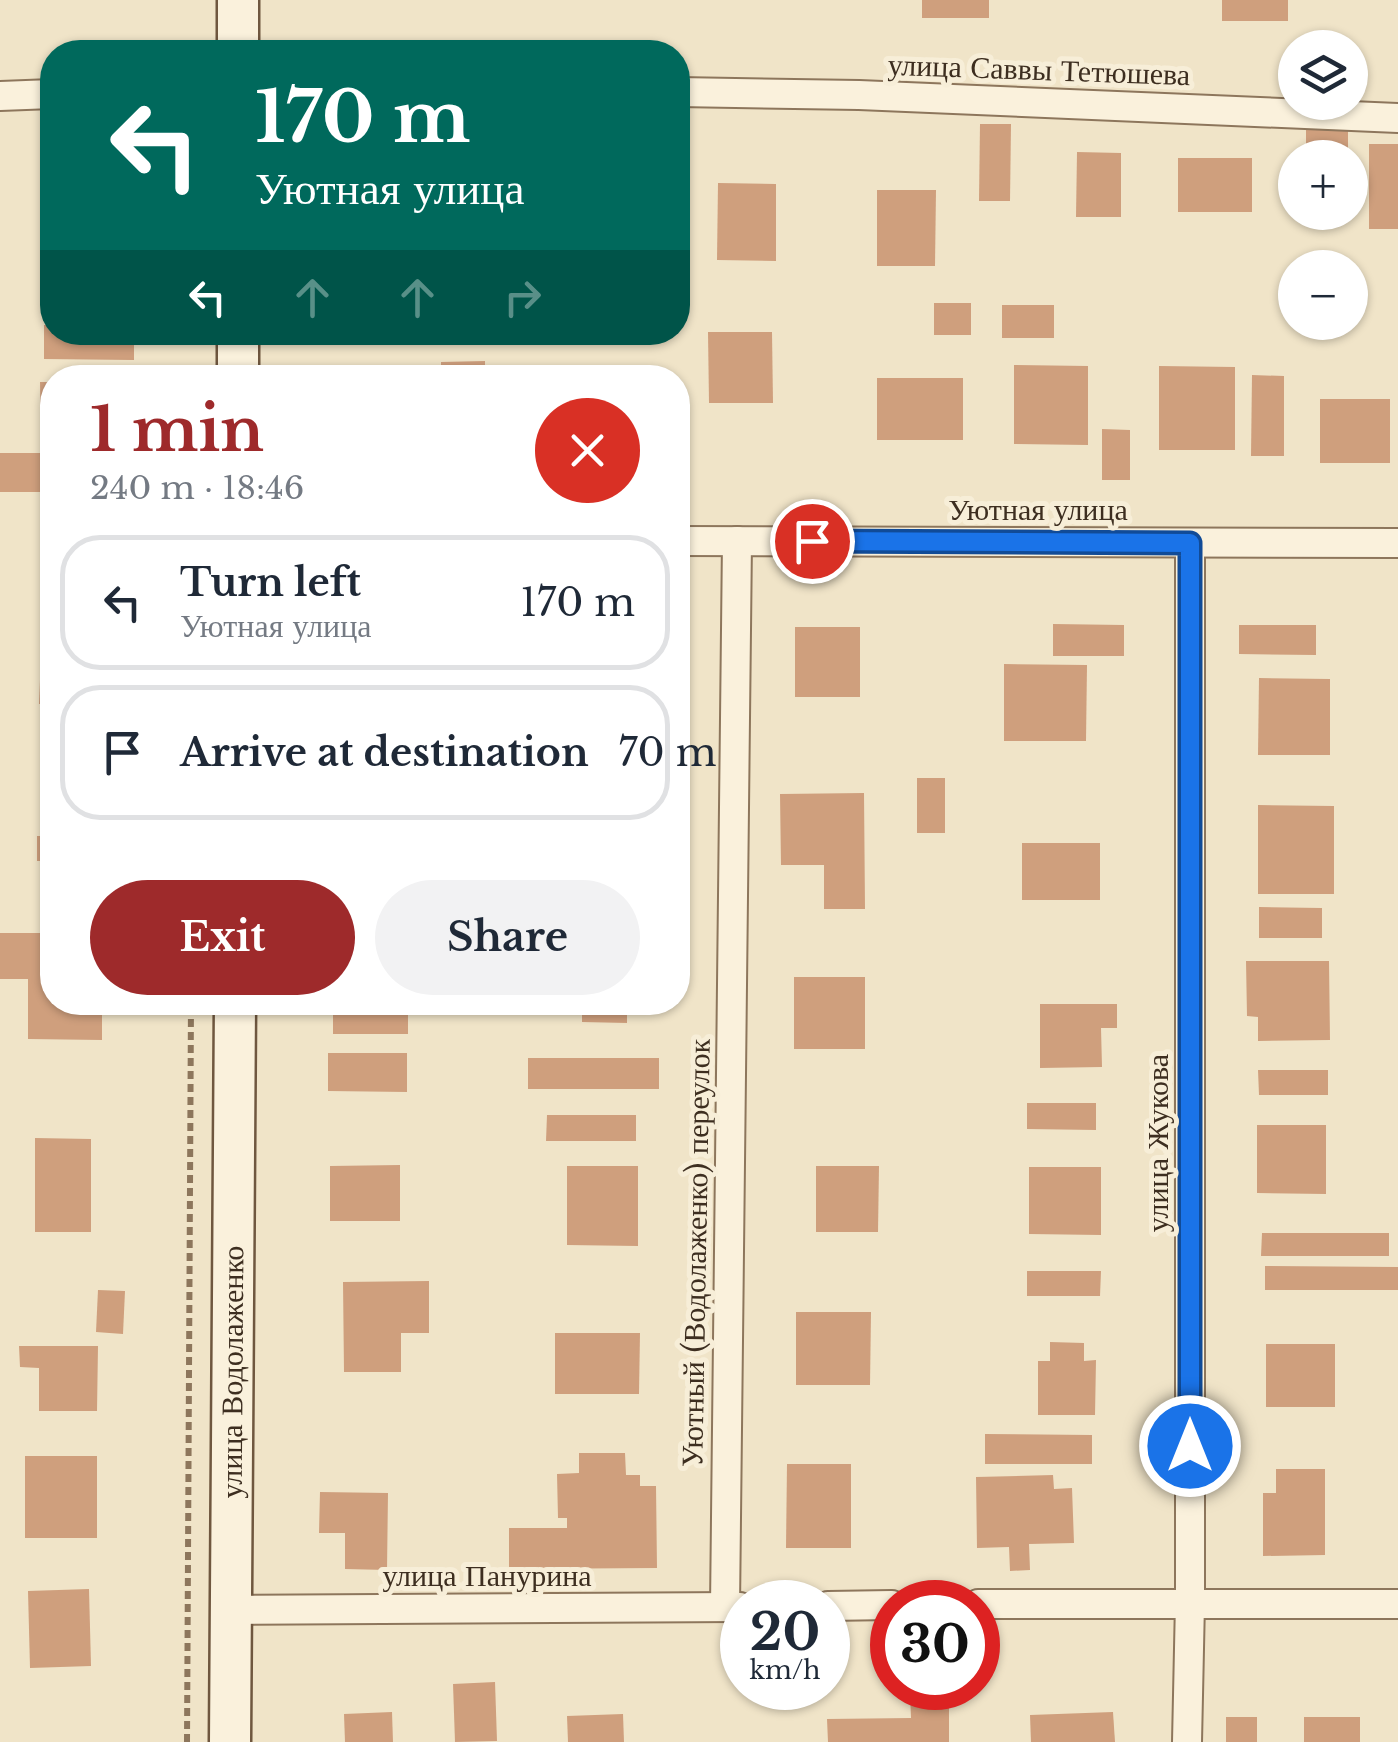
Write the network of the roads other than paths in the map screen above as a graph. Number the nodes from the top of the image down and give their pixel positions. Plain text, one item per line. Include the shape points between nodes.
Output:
1 (238, 0) edge
2 (238, 40) edge
3 (690, 92) edge
4 (40, 94) edge
5 (0, 96) edge
6 (1398, 118) edge
7 (690, 541) edge
8 (737, 541) junction
9 (1398, 542) edge
10 (1190, 543) junction
11 (235, 1015) edge
12 (734, 1580) edge
13 (1190, 1602) junction
14 (1000, 1604) edge
15 (1398, 1604) edge
16 (720, 1607) edge
17 (232, 1610) junction
18 (230, 1742) edge
19 (1187, 1742) edge

1 - 2 main road
3 - 6 street, улица Саввы Тетюшева
4 - 5 street
7 - 8 street, Уютная улица
8 - 10 street, Уютная улица
8 - 12 street, Уютный (Водолаженко) переулок
9 - 10 street, Уютная улица
10 - 13 street, улица Жукова
11 - 17 main road, улица Водолаженко
13 - 14 street
13 - 15 street
13 - 19 street, улица Жукова
16 - 17 street, улица Панурина
17 - 18 main road, улица Водолаженко

